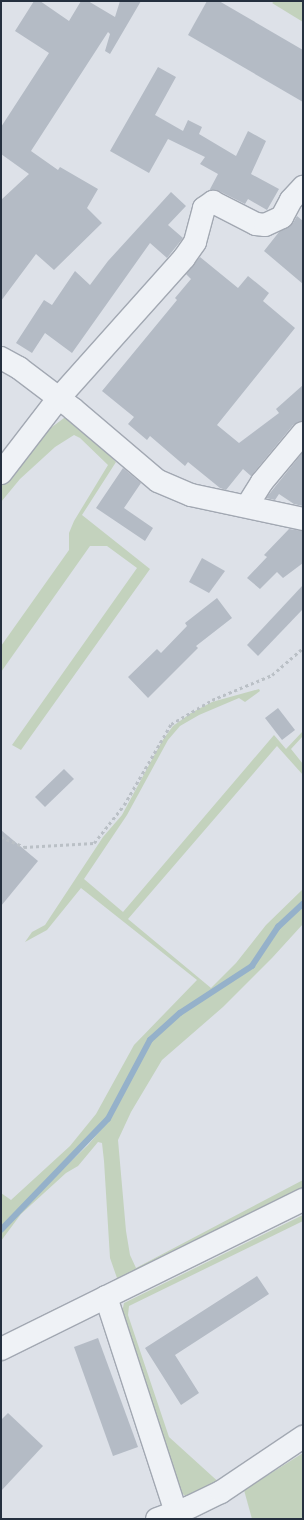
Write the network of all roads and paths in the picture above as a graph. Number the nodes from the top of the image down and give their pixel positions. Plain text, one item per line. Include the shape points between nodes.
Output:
1 (303, 187) edge
2 (1, 358) edge
3 (58, 399) junction
4 (303, 433) edge
5 (1, 473) edge
6 (247, 506) junction
7 (303, 519) edge
8 (303, 648) edge
9 (1, 837) edge
10 (303, 1200) edge
11 (106, 1297) junction
12 (1, 1349) edge
13 (303, 1437) edge
14 (166, 1515) edge

1 - 3 street via 291,200 282,217 265,225 256,224 213,202 204,208 196,242 184,258
2 - 3 street via 19,368
3 - 5 street
3 - 6 street via 119,446 158,481 191,495
4 - 6 street via 262,482
6 - 7 street
8 - 9 path via 272,675 212,700 171,724 124,805 94,842 24,848
10 - 11 street
11 - 12 street
11 - 14 street
13 - 14 street via 221,1492

